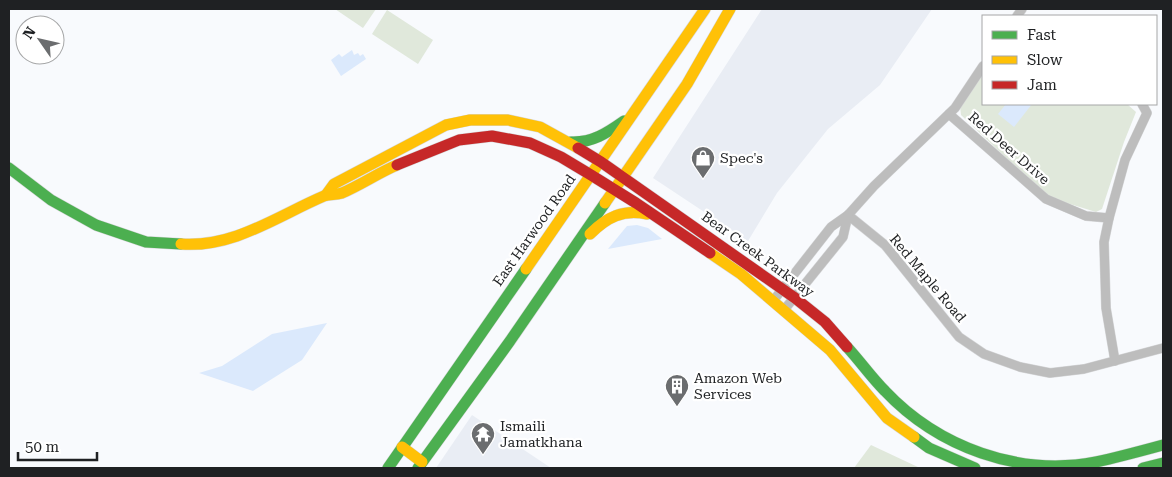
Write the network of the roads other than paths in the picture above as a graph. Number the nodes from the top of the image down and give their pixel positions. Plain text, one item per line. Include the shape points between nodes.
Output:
1 (705, 9) edge
2 (730, 9) edge
3 (982, 67) edge
4 (1143, 106) edge
5 (949, 114) junction
6 (632, 115) junction
7 (568, 142) junction
8 (600, 162) junction
9 (9, 168) edge
10 (591, 175) junction
11 (623, 177) junction
12 (614, 189) junction
13 (326, 195) junction
14 (848, 215) junction
15 (656, 216) junction
16 (1108, 218) junction
17 (562, 265) junction
18 (782, 289) junction
19 (794, 298) junction
20 (773, 301) junction
21 (784, 310) junction
22 (1163, 348) edge
23 (1115, 361) junction
24 (1163, 445) edge
25 (402, 448) junction
26 (1163, 463) edge
27 (420, 465) edge
28 (388, 468) edge
29 (975, 468) edge
30 (1143, 468) edge

1 - 6 street, East Harwood Road
2 - 11 street via 687,84
3 - 5 street
4 - 16 street via 1147,113 1124,160
5 - 14 street
5 - 16 street, Red Deer Drive via 1046,200 1086,216
6 - 7 street via 595,140
6 - 8 street, East Harwood Road
7 - 8 street, Bear Creek Parkway
7 - 13 street, Bear Creek Parkway via 540,127 508,120 470,120 446,125 334,184
8 - 10 street, East Harwood Road
8 - 11 street, Bear Creek Parkway
9 - 13 street, Bear Creek Parkway via 51,200 96,225 146,242 191,245 221,241 253,231
10 - 12 street, Bear Creek Parkway
10 - 13 street, Bear Creek Parkway via 530,143 492,136 449,143 340,194
10 - 25 street, East Harwood Road
11 - 12 street
11 - 18 street, Bear Creek Parkway
12 - 15 street, Bear Creek Parkway
12 - 17 street
14 - 18 street via 831,227
14 - 19 street via 843,237
14 - 23 street, Red Maple Road via 885,245 959,337 984,354 1020,368 1050,373
15 - 17 street via 634,211 609,217
15 - 20 street, Bear Creek Parkway via 741,274
16 - 23 street via 1104,274
17 - 27 street
18 - 19 street, Bear Creek Parkway
18 - 20 street
19 - 21 street
19 - 24 street, Bear Creek Parkway via 825,322 885,391 920,422 954,443 996,458 1046,466 1095,462
20 - 21 street, Bear Creek Parkway
21 - 29 street, Bear Creek Parkway via 830,350 887,418 929,448
22 - 23 street, Red Maple Road
25 - 27 street
25 - 28 street, East Harwood Road
26 - 30 street

